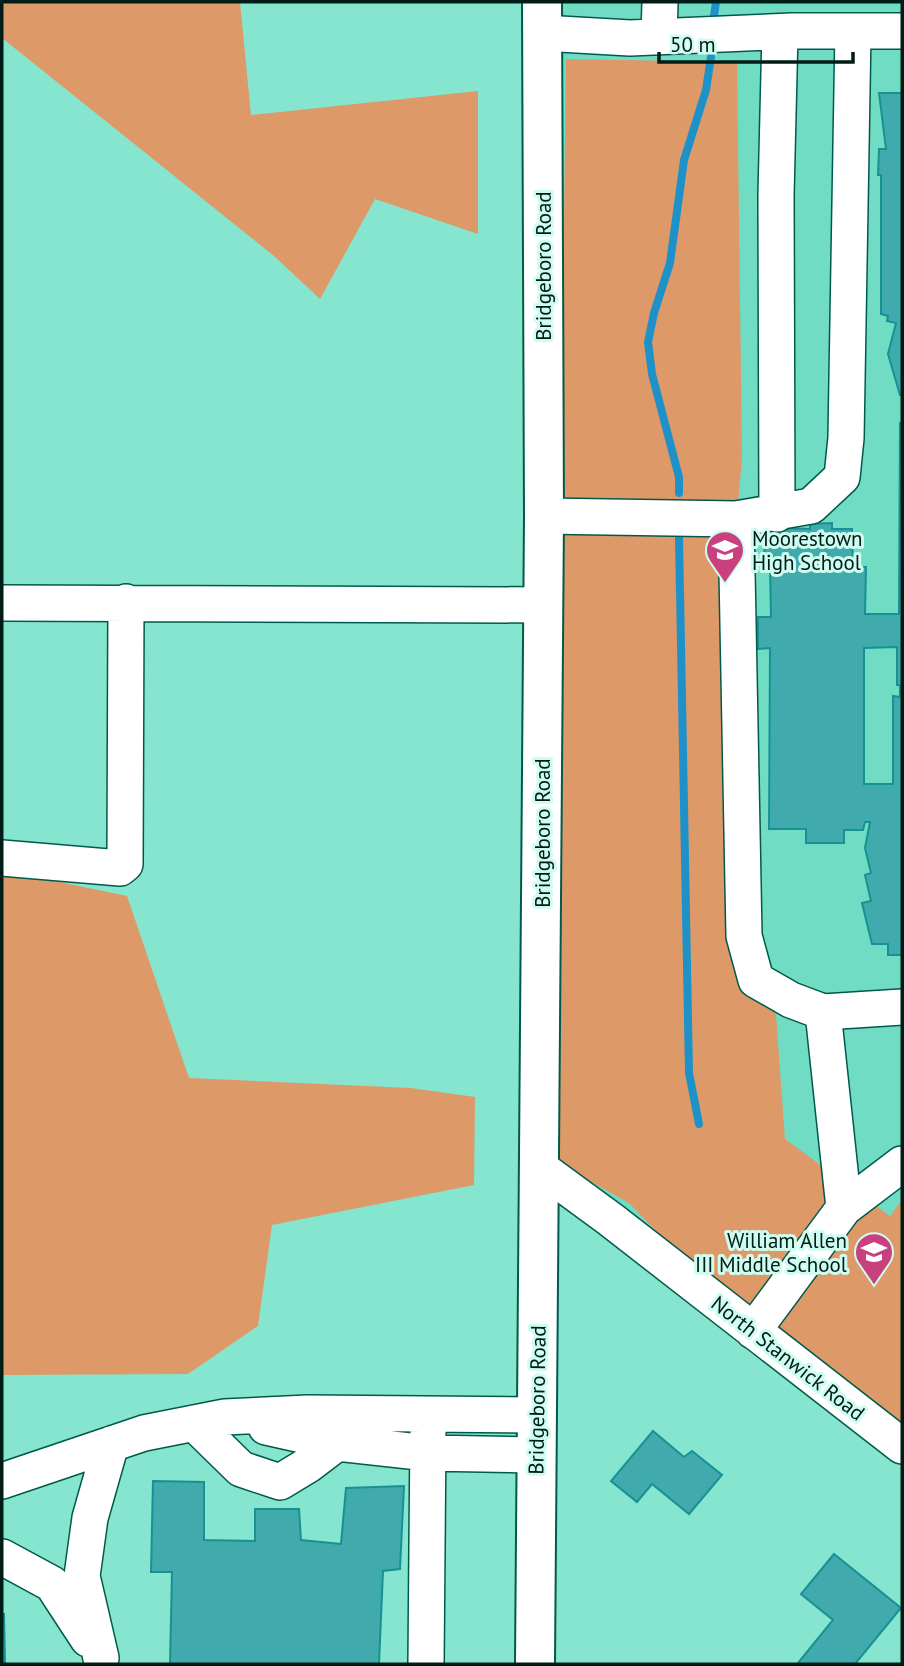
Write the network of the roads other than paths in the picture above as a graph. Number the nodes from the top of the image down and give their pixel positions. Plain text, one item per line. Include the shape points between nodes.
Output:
1 (660, 2) edge
2 (542, 18) edge
3 (770, 22) edge
4 (853, 31) junction
5 (902, 31) edge
6 (659, 37) junction
7 (777, 513) junction
8 (544, 516) junction
9 (737, 519) junction
10 (126, 602) junction
11 (2, 603) edge
12 (543, 605) junction
13 (2, 858) edge
14 (902, 1007) edge
15 (823, 1012) junction
16 (902, 1164) edge
17 (539, 1167) junction
18 (844, 1208) junction
19 (753, 1331) junction
20 (429, 1414) junction
21 (537, 1415) junction
22 (209, 1420) junction
23 (335, 1428) junction
24 (111, 1444) junction
25 (902, 1446) edge
26 (428, 1453) junction
27 (536, 1455) junction
28 (4, 1475) edge
29 (2, 1557) edge
30 (426, 1664) edge
31 (535, 1664) edge

1 - 6 street
2 - 6 street via 630,38
2 - 8 main road, Bridgeboro Road
3 - 4 street
3 - 6 street
3 - 7 street via 776,195
4 - 5 street
4 - 7 street via 842,477 811,506
7 - 9 street
8 - 9 street
8 - 12 main road, Bridgeboro Road
9 - 15 street via 744,936 756,980
10 - 11 street
10 - 12 street
10 - 13 street via 125,864 120,868
12 - 17 main road, Bridgeboro Road
14 - 15 street
15 - 18 street
16 - 18 street
17 - 19 street, North Stanwick Road
17 - 21 main road, Bridgeboro Road
18 - 19 street
19 - 25 street, North Stanwick Road
20 - 21 street
20 - 23 street
20 - 26 street
21 - 27 main road, Bridgeboro Road
22 - 23 street
22 - 23 street via 241,1469 280,1482 308,1465
22 - 24 street
23 - 26 street
24 - 28 street
24 - 29 street via 90,1518 82,1576 101,1658 52,1584
26 - 27 street
26 - 30 street
27 - 31 main road, Bridgeboro Road

